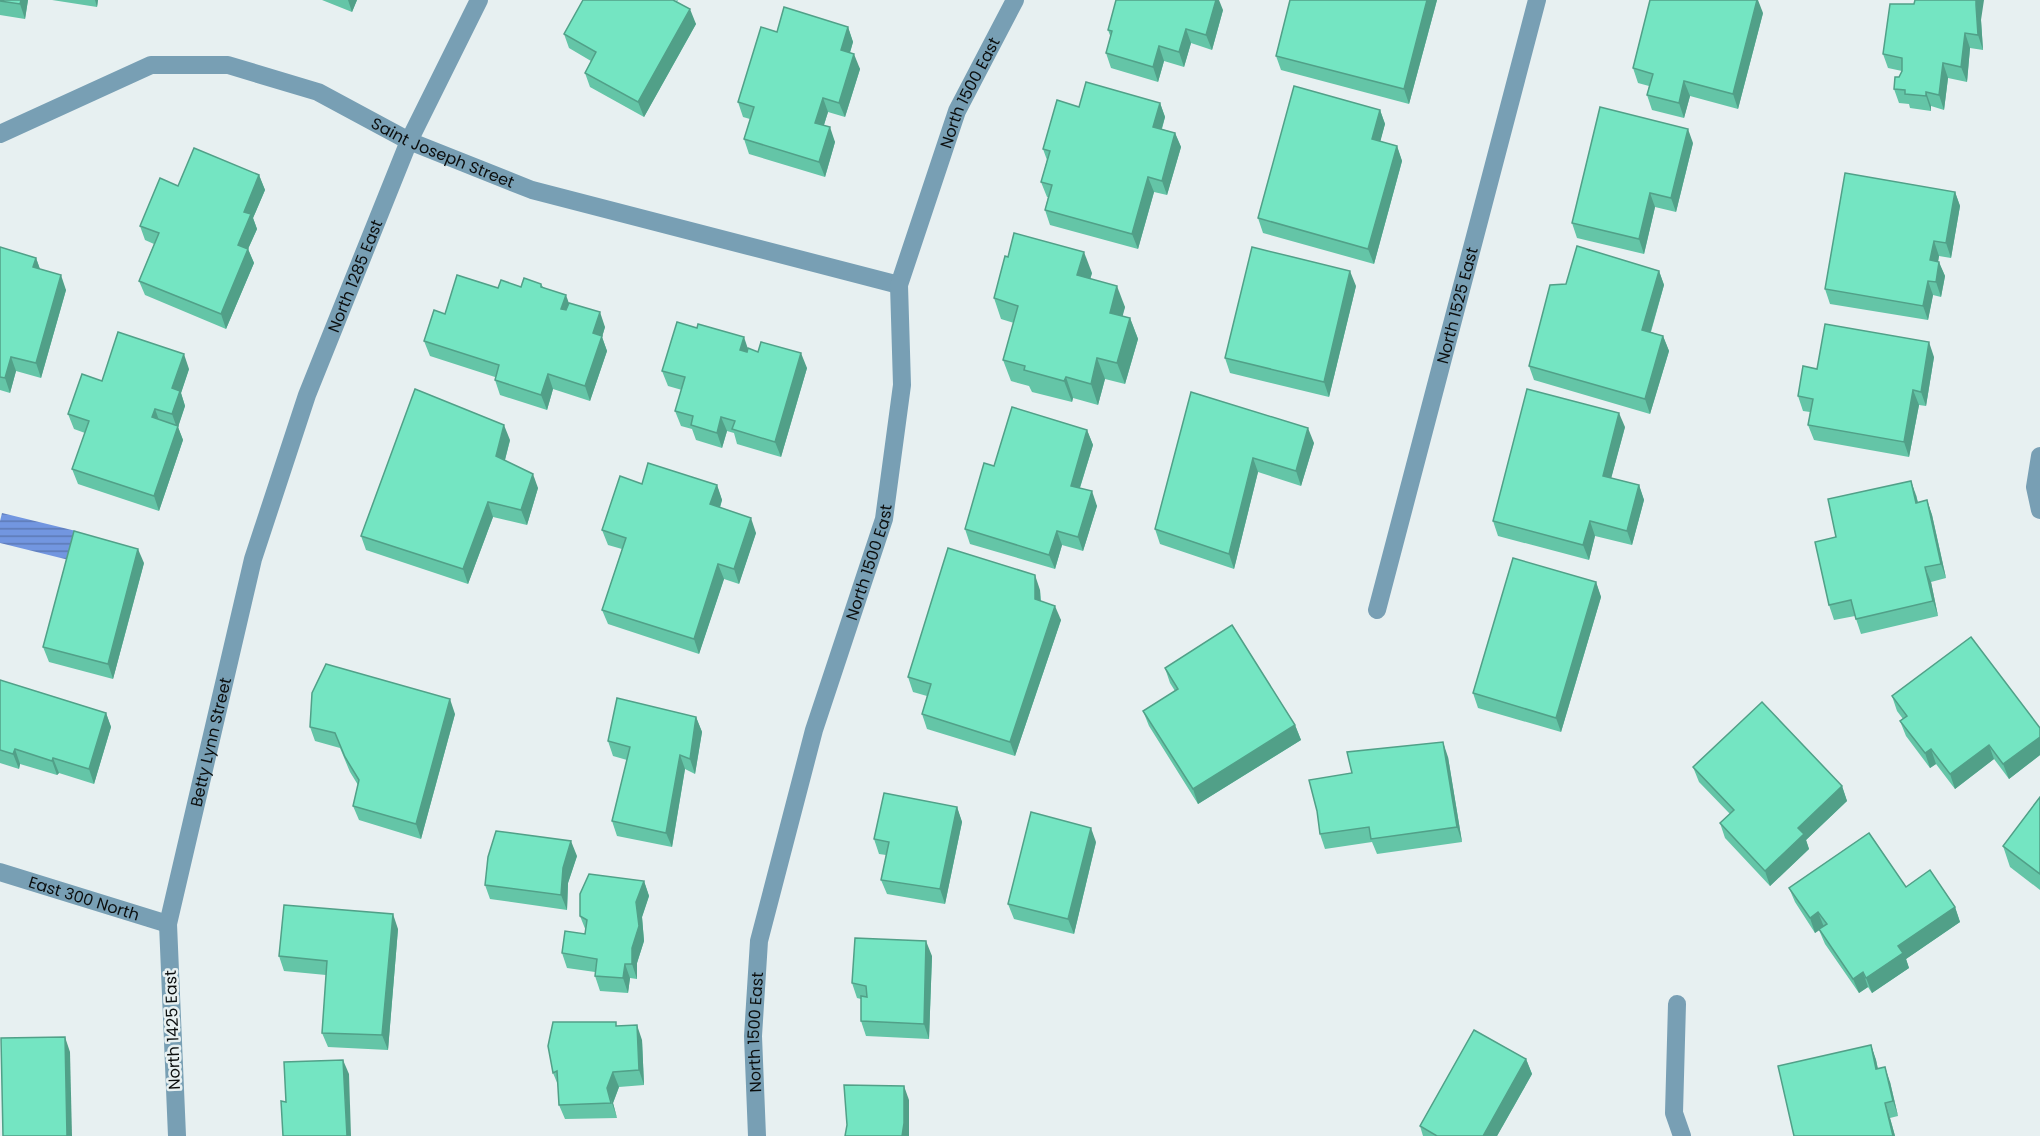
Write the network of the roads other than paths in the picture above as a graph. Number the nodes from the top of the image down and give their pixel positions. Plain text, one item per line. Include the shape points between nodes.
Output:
1 (479, 0) edge
2 (1016, 0) edge
3 (1537, 0) edge
4 (0, 134) edge
5 (409, 141) junction
6 (899, 285) junction
7 (2040, 456) edge
8 (2040, 510) edge
9 (253, 559) joint
10 (1377, 610) dead end
11 (0, 872) edge
12 (168, 924) junction
13 (1677, 1004) dead end
14 (177, 1136) edge
15 (757, 1136) edge
16 (1682, 1136) edge

1 - 5 street, North 1285 East
2 - 6 street, North 1500 East via 957,111
3 - 10 street, North 1525 East
4 - 5 street, Saint Joseph Street via 151,65 228,65 318,92
5 - 6 street, Saint Joseph Street via 532,190
5 - 9 street, North 1285 East via 307,395
6 - 15 street, North 1500 East via 902,385 884,519 813,730 759,941 753,1036
7 - 8 street via 2035,487
9 - 12 street, Betty Lynn Street
11 - 12 street, East 300 North
12 - 14 street, North 1425 East
13 - 16 street via 1674,1113

